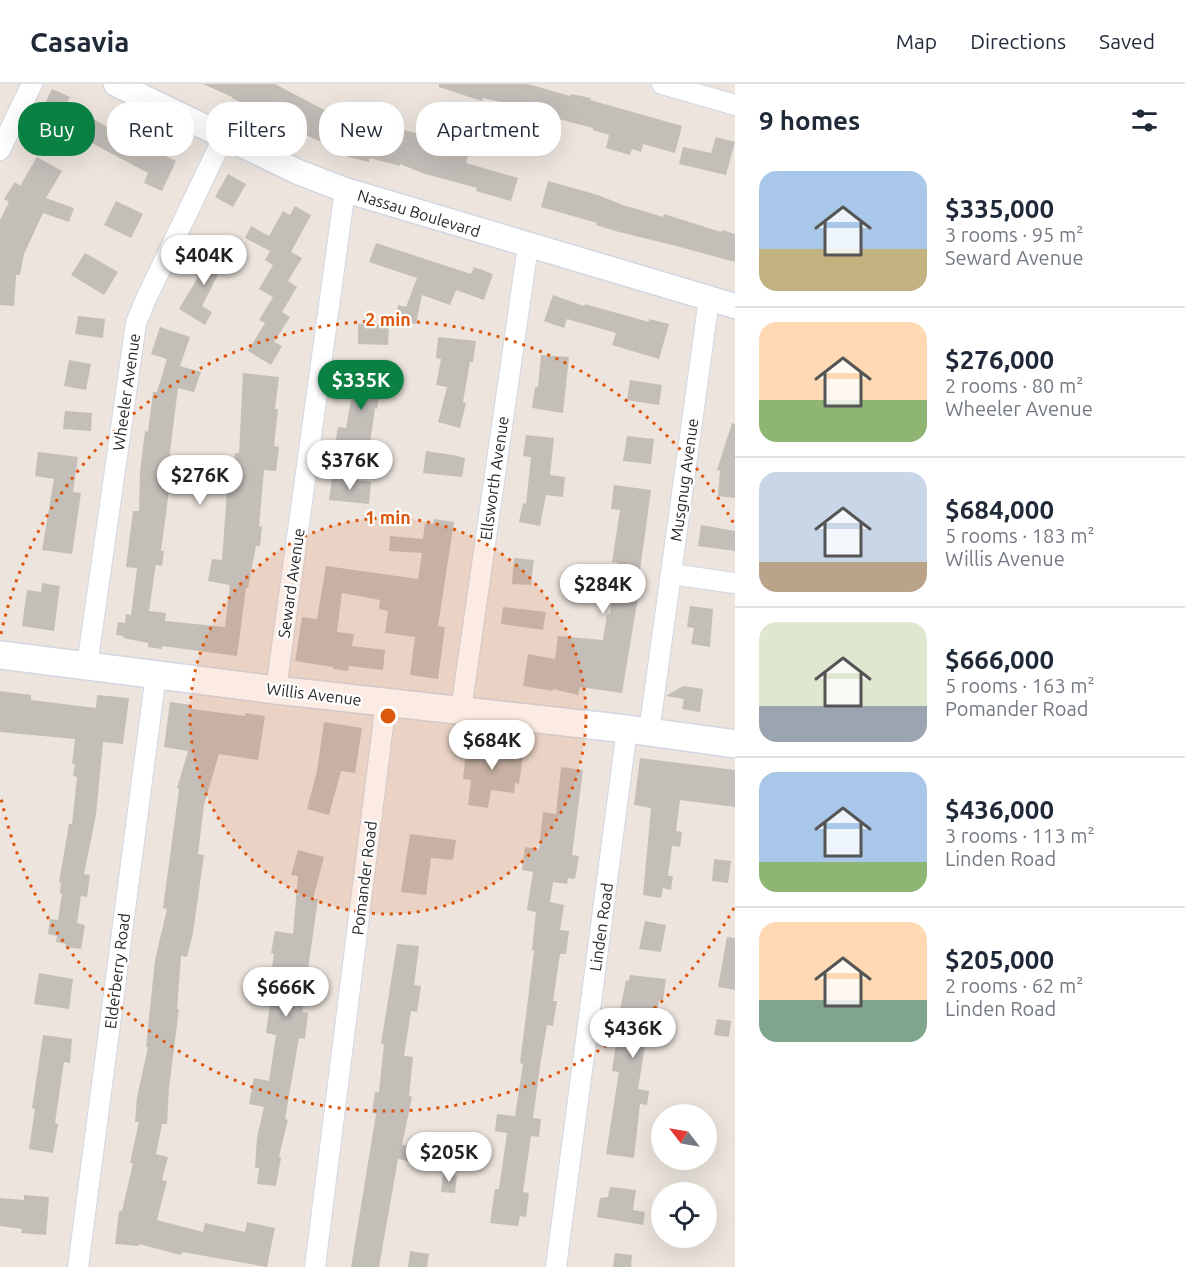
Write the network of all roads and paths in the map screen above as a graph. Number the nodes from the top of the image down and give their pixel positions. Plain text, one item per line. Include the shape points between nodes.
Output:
1 (32, 84) edge
2 (116, 84) edge
3 (662, 84) edge
4 (735, 105) edge
5 (206, 127) edge
6 (0, 150) edge
7 (214, 156) edge
8 (265, 156) edge
9 (345, 190) junction
10 (528, 246) junction
11 (709, 299) junction
12 (735, 306) edge
13 (671, 574) junction
14 (735, 583) edge
15 (0, 655) edge
16 (87, 666) junction
17 (156, 674) junction
18 (276, 690) junction
19 (387, 702) junction
20 (461, 710) junction
21 (638, 731) junction
22 (735, 744) edge
23 (78, 1267) edge
24 (315, 1267) edge
25 (556, 1267) edge

1 - 6 street
2 - 5 street, Nassau Boulevard
3 - 4 street
7 - 16 street, Wheeler Avenue via 136,323
8 - 9 street, Nassau Boulevard
9 - 10 street, Nassau Boulevard
9 - 18 street, Seward Avenue
10 - 11 street, Nassau Boulevard
10 - 20 street, Ellsworth Avenue
11 - 12 street, Nassau Boulevard
11 - 13 street, Musgnug Avenue
13 - 14 street
13 - 21 street, Musgnug Avenue
15 - 16 main road, Willis Avenue
16 - 17 main road, Willis Avenue
17 - 18 main road, Willis Avenue
17 - 23 street, Elderberry Road
18 - 19 main road, Willis Avenue
19 - 20 main road, Willis Avenue
19 - 24 street, Pomander Road
20 - 21 main road, Willis Avenue
21 - 22 main road, Willis Avenue
21 - 25 street, Linden Road

